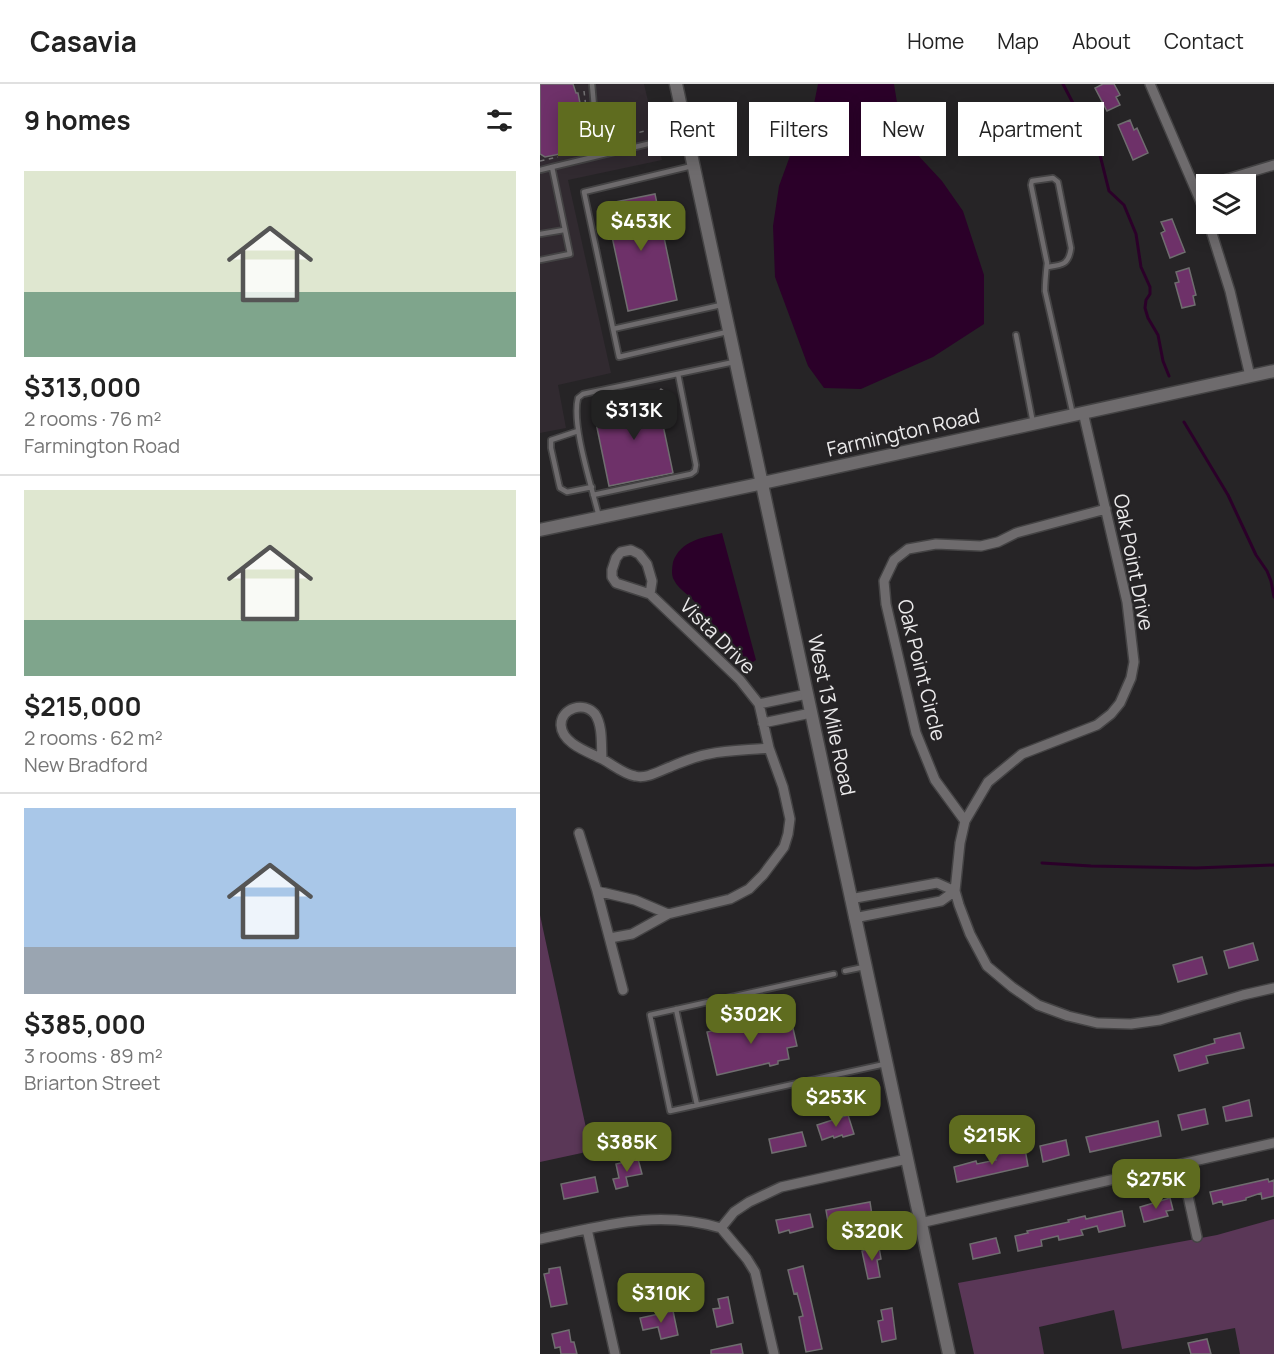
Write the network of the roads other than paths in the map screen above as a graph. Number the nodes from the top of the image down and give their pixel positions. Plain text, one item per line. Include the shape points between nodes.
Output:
1 (592, 84) edge
2 (676, 84) edge
3 (1150, 84) edge
4 (594, 102) edge
5 (680, 102) edge
6 (598, 156) edge
7 (692, 156) edge
8 (694, 165) junction
9 (1274, 165) edge
10 (552, 167) junction
11 (540, 170) edge
12 (1244, 174) edge
13 (1196, 177) edge
14 (564, 230) junction
15 (540, 234) edge
16 (1212, 234) edge
17 (540, 260) edge
18 (1047, 267) junction
19 (724, 304) junction
20 (613, 329) junction
21 (730, 332) junction
22 (1016, 335) dead end
23 (736, 361) junction
24 (1274, 370) edge
25 (678, 374) junction
26 (1250, 376) junction
27 (1078, 413) junction
28 (1033, 423) junction
29 (578, 431) junction
30 (763, 483) junction
31 (592, 487) junction
32 (593, 495) junction
33 (1106, 509) junction
34 (599, 517) junction
35 (540, 530) edge
36 (650, 594) junction
37 (807, 694) junction
38 (759, 704) junction
39 (811, 713) junction
40 (764, 723) junction
41 (769, 748) junction
42 (602, 759) junction
43 (964, 821) junction
44 (579, 832) dead end
45 (597, 891) junction
46 (955, 891) junction
47 (850, 899) junction
48 (668, 914) junction
49 (854, 918) junction
50 (610, 938) junction
51 (864, 967) junction
52 (845, 971) dead end
53 (834, 974) dead end
54 (1274, 988) edge
55 (623, 990) dead end
56 (676, 1009) junction
57 (885, 1064) junction
58 (698, 1105) junction
59 (1274, 1143) edge
60 (907, 1159) junction
61 (1181, 1164) junction
62 (920, 1223) junction
63 (721, 1228) junction
64 (587, 1229) junction
65 (1197, 1237) dead end
66 (540, 1239) edge
67 (615, 1354) edge
68 (774, 1354) edge
69 (949, 1354) edge

1 - 4 lane
2 - 5 street, West 13 Mile Road
3 - 13 street
6 - 10 lane
7 - 8 street, West 13 Mile Road
8 - 19 street, West 13 Mile Road
8 - 20 lane via 584,192
9 - 12 street
10 - 11 lane
10 - 14 lane
14 - 15 lane
14 - 17 lane via 570,254
16 - 26 street
18 - 18 lane via 1066,262 1071,248 1058,182 1053,178 1031,184
18 - 27 lane via 1045,291
19 - 20 lane
19 - 21 street, West 13 Mile Road
20 - 21 lane via 619,357
21 - 23 street, West 13 Mile Road
22 - 28 lane
23 - 25 lane
23 - 30 street, West 13 Mile Road
24 - 26 street, Farmington Road
25 - 29 lane via 583,394 578,398
25 - 32 lane via 695,471
26 - 27 street, Farmington Road
27 - 28 street, Farmington Road
27 - 33 street, Oak Point Drive
28 - 30 street, Farmington Road
29 - 31 lane
29 - 31 lane via 551,440 560,488 567,492
30 - 34 street, Farmington Road
30 - 37 street, West 13 Mile Road
31 - 32 lane
32 - 34 lane
33 - 43 street, Oak Point Drive via 1127,602 1134,662 1128,689 1098,725 1022,754 988,782
33 - 43 street, Oak Point Circle via 981,546 936,544 908,549 894,560 884,581 916,733 935,780
34 - 35 street, Farmington Road
36 - 36 street, Vista Drive via 652,581 647,564 631,550 621,552 612,570 616,583
36 - 38 street, Vista Drive via 740,680
37 - 38 street
37 - 39 street, West 13 Mile Road
38 - 40 street, Vista Drive
39 - 40 street
39 - 47 street, West 13 Mile Road
40 - 41 street, Vista Drive
41 - 42 street via 709,754 651,775 635,776
41 - 48 street, Vista Drive via 790,819 784,847 749,889 730,899
42 - 42 street via 596,715 585,707 567,712 561,727 568,739
43 - 46 street, Oak Point Drive
44 - 45 street
45 - 48 street via 635,900
45 - 50 street
46 - 47 street via 938,883
46 - 49 street via 941,901
46 - 54 street, Oak Point Drive via 970,934 987,966 1038,1005 1068,1016 1119,1024 1160,1020
47 - 49 street, West 13 Mile Road
48 - 50 street, Vista Drive via 632,933
49 - 51 street, West 13 Mile Road
50 - 55 street
51 - 52 lane
51 - 57 street, West 13 Mile Road
53 - 56 lane
56 - 58 lane
56 - 58 lane via 650,1014 670,1111
57 - 58 lane
57 - 60 street, West 13 Mile Road
59 - 61 street
60 - 62 street, West 13 Mile Road
60 - 63 street via 781,1187 734,1212
61 - 62 street
61 - 65 street
62 - 69 street, West 13 Mile Road
63 - 64 street via 700,1221 663,1218
63 - 68 street via 754,1272
64 - 66 street
64 - 67 street

